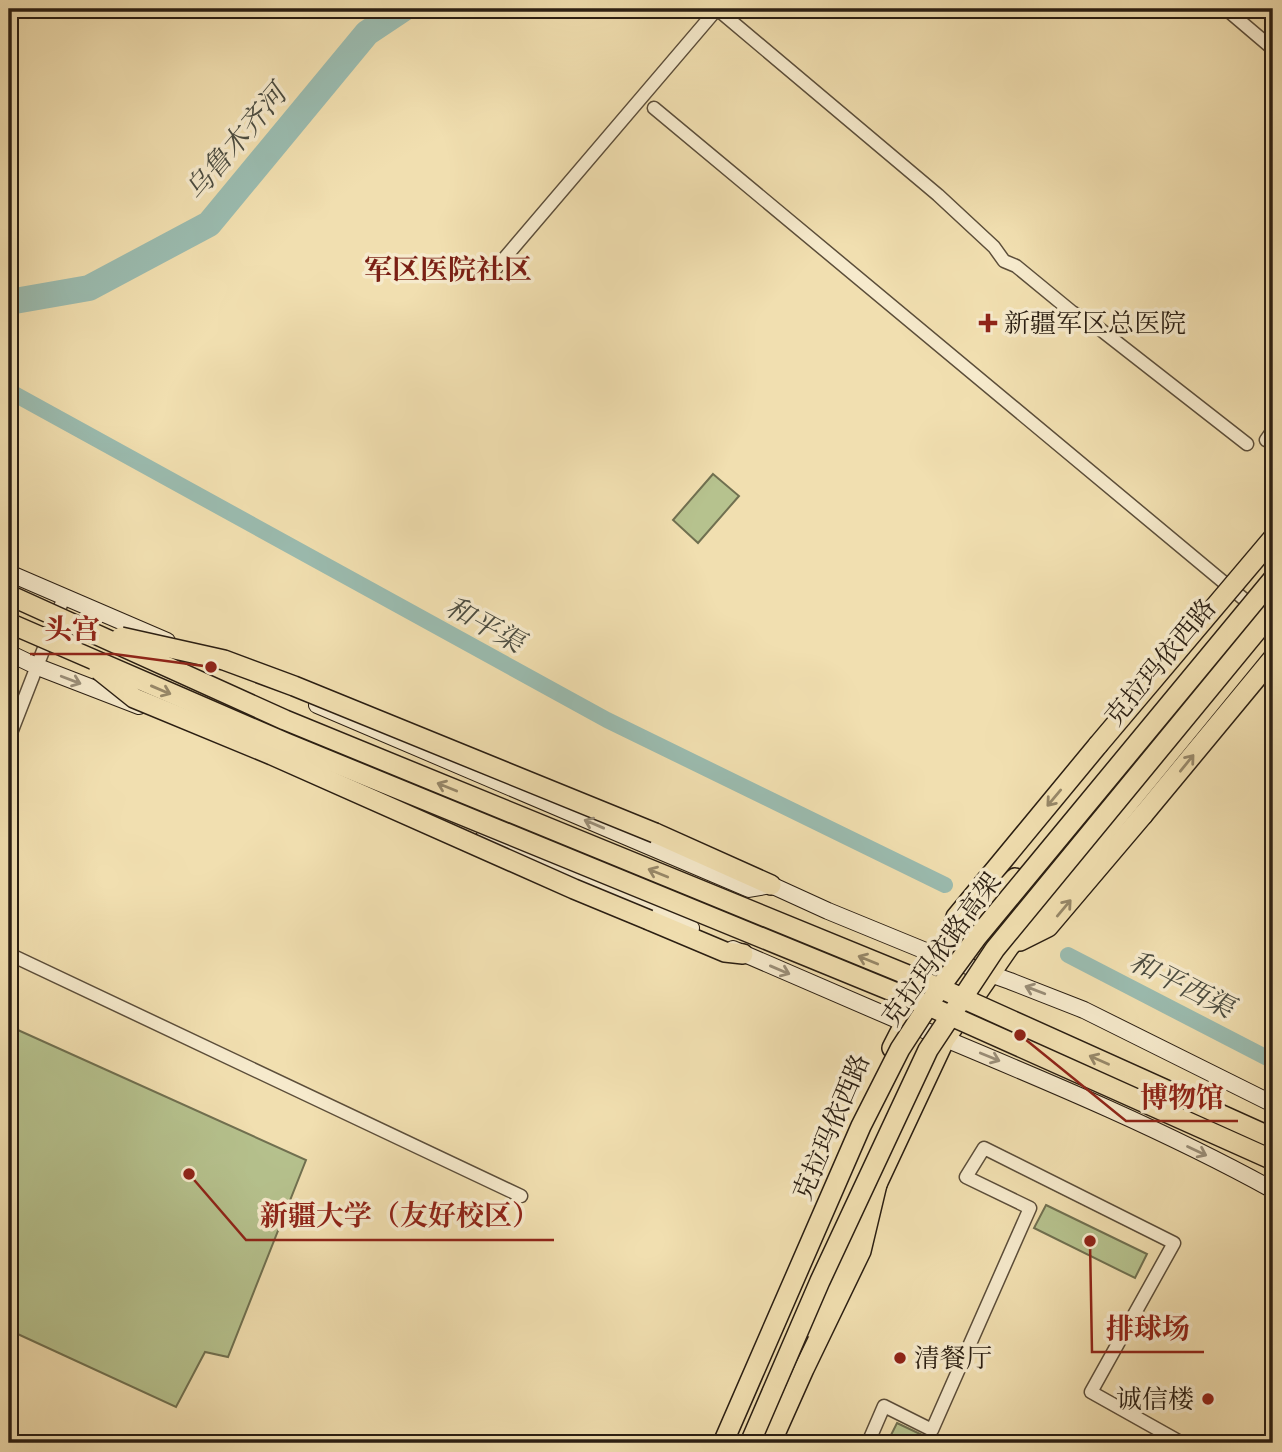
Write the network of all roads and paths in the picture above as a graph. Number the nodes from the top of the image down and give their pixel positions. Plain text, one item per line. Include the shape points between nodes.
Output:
1 (717, 9) edge
2 (1234, 11) edge
3 (1273, 49) edge
4 (654, 108) dead end
5 (491, 274) dead end
6 (1247, 444) dead end
7 (1273, 538) edge
8 (1273, 568) edge
9 (9, 573) edge
10 (1273, 579) edge
11 (9, 595) edge
12 (64, 597) junction
13 (1245, 600) junction
14 (1273, 611) edge
15 (9, 623) edge
16 (1273, 624) edge
17 (80, 628) junction
18 (9, 653) edge
19 (82, 656) junction
20 (1273, 658) edge
21 (37, 667) junction
22 (9, 738) edge
23 (771, 885) junction
24 (1009, 947) junction
25 (9, 954) edge
26 (743, 954) junction
27 (944, 958) junction
28 (990, 974) junction
29 (905, 1022) junction
30 (945, 1039) junction
31 (1273, 1104) edge
32 (1273, 1138) edge
33 (1273, 1160) edge
34 (878, 1180) junction
35 (1273, 1190) edge
36 (521, 1196) dead end
37 (9, 1440) edge
38 (13, 1443) edge
39 (723, 1443) edge
40 (750, 1443) edge
41 (757, 1443) edge
42 (771, 1443) edge
43 (868, 1443) edge
44 (1182, 1443) edge

1 - 5 street
1 - 6 street via 938,195 1004,261
2 - 3 street
4 - 13 street
7 -> 27 main road, bridge via 956,916
8 - 13 main road, 克拉玛依西路
9 - 12 main road
10 - 39 main road, 克拉玛依路高架, bridge via 977,937 900,1049 861,1126
11 - 17 main road, bridge
12 - 21 street
23 -> 12 main road via 749,889
13 - 16 street
13 - 27 main road, 克拉玛依西路 via 1036,855
14 - 40 main road, 克拉玛依路高架, bridge via 995,949 928,1050
15 - 19 main road, bridge
16 - 24 main road
17 - 23 main road, bridge via 224,660 294,686
32 -> 17 main road, bridge via 942,989 285,720
18 - 21 main road
19 - 26 main road, bridge via 134,698 574,889 724,952
19 -> 33 main road, bridge via 939,1011
24 -> 20 main road via 1048,927
21 - 22 street
21 -> 26 main road via 604,886
23 - 27 main road
24 - 28 main road
25 - 36 street
26 -> 29 main road
27 - 28 main road
27 - 29 main road, 克拉玛依西路
28 - 30 main road
31 -> 28 main road via 1084,1010
29 - 30 main road
29 - 39 main road, 克拉玛依西路
30 - 34 main road
30 -> 35 main road via 1226,1164
34 - 41 main road
34 - 42 main road via 862,1251
37 - 38 street
43 - 44 street via 884,1406 932,1430 1030,1208 966,1177 984,1148 1174,1243 1091,1392

